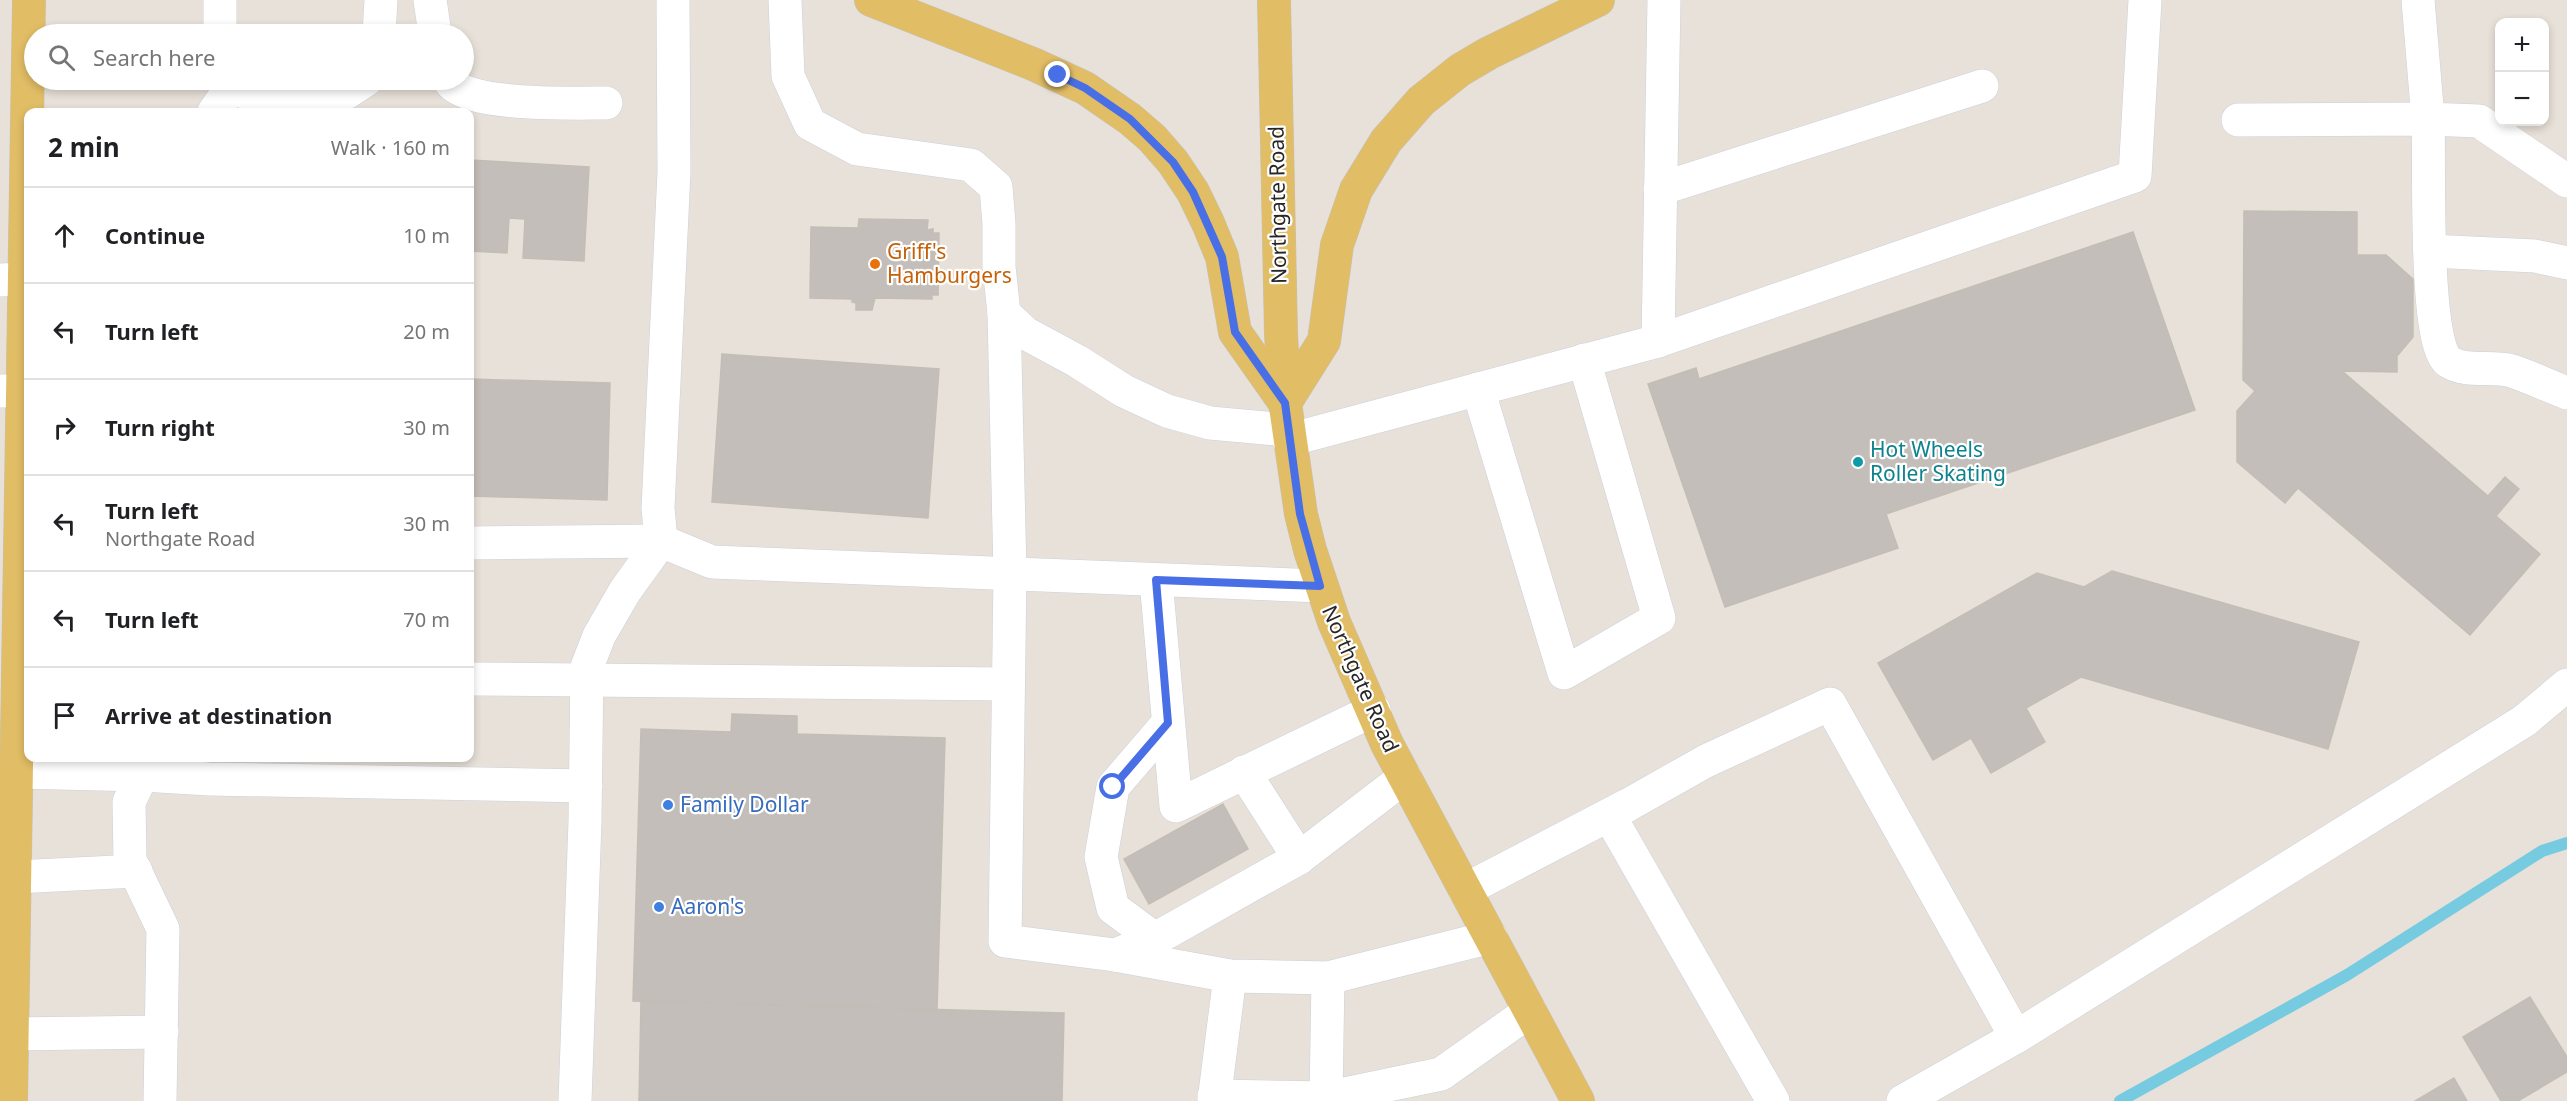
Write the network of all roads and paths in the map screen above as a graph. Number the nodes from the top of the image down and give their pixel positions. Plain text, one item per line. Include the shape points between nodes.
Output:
1 (29, 0) edge
2 (220, 0) edge
3 (381, 0) edge
4 (430, 0) edge
5 (673, 0) edge
6 (785, 0) edge
7 (871, 0) edge
8 (1274, 0) edge
9 (1598, 0) edge
10 (1664, 0) edge
11 (2145, 0) edge
12 (2418, 0) edge
13 (29, 24) edge
14 (220, 24) edge
15 (380, 24) edge
16 (434, 24) edge
17 (1982, 86) dead end
18 (28, 90) edge
19 (351, 90) edge
20 (461, 90) edge
21 (223, 93) edge
22 (606, 104) dead end
23 (28, 108) edge
24 (2428, 119) junction
25 (2238, 120) dead end
26 (2567, 181) edge
27 (24, 187) edge
28 (1660, 189) junction
29 (2430, 251) junction
30 (2567, 263) edge
31 (12, 280) edge
32 (1004, 313) junction
33 (1658, 341) junction
34 (1584, 360) junction
35 (19, 382) edge
36 (1478, 389) junction
37 (2567, 393) edge
38 (1287, 424) junction
39 (24, 473) edge
40 (661, 542) junction
41 (474, 543) edge
42 (1010, 573) junction
43 (1156, 580) junction
44 (24, 584) edge
45 (1320, 586) junction
46 (23, 677) edge
47 (474, 679) edge
48 (587, 680) junction
49 (1008, 684) junction
50 (2567, 685) edge
51 (1374, 710) junction
52 (1168, 723) junction
53 (11, 755) edge
54 (57, 762) edge
55 (1244, 772) junction
56 (142, 775) junction
57 (1405, 777) junction
58 (586, 786) junction
59 (1609, 815) junction
60 (1299, 858) junction
61 (135, 871) junction
62 (15, 876) junction
63 (1465, 890) junction
64 (1491, 938) junction
65 (1155, 939) junction
66 (1115, 955) junction
67 (1230, 976) junction
68 (1328, 978) junction
69 (1530, 1011) junction
70 (162, 1032) junction
71 (12, 1034) junction
72 (2016, 1037) junction
73 (1214, 1099) edge
74 (1326, 1099) edge
75 (11, 1101) edge
76 (160, 1101) edge
77 (575, 1101) edge
78 (1578, 1101) edge
79 (1773, 1101) edge
80 (1903, 1101) edge

1 - 13 main road
2 - 14 lane
3 - 15 lane
4 - 16 lane
5 - 40 lane via 674,172 658,508
6 - 32 lane via 788,76 810,124 857,148 971,165 996,187
7 - 38 main road via 1067,80 1110,105 1152,138 1193,192 1208,223 1222,257 1235,332
8 - 38 main road, Northgate Road via 1281,334
9 - 38 main road via 1460,70 1421,101 1386,141 1369,166 1346,215 1330,281 1324,341
10 - 28 lane
11 - 33 lane via 2135,177
12 - 24 lane
17 - 28 lane
18 - 23 main road
19 - 21 lane via 295,95
20 - 22 lane via 476,97
24 - 25 lane
24 - 26 lane via 2479,121
24 - 29 lane
27 - 31 main road
28 - 33 lane
29 - 30 lane via 2535,256
29 - 37 lane via 2437,338 2447,362 2510,370
31 - 35 main road
32 - 38 lane via 1025,333 1124,391 1167,411 1210,423
32 - 42 lane
33 - 34 lane
34 - 36 lane
34 - 36 lane via 1659,618 1564,673
35 - 39 main road
36 - 38 lane
38 - 45 main road, Northgate Road via 1300,514
40 - 41 lane
40 - 42 lane via 712,562
40 - 48 lane via 625,591 599,636 587,667
42 - 43 lane
42 - 49 lane
43 - 45 lane
43 - 52 lane
44 - 46 main road
45 - 51 main road, Northgate Road
46 - 53 main road
47 - 48 lane
48 - 49 lane
48 - 58 lane
49 - 66 lane via 1005,941
50 - 72 lane via 2524,721
51 - 55 lane
51 - 57 main road, Northgate Road
52 - 55 lane via 1176,806
52 - 65 lane via 1113,787 1101,857 1113,909
53 - 62 main road
54 - 56 lane
55 - 60 lane
56 - 58 lane
56 - 61 lane via 129,802 130,860
57 - 60 lane
57 - 63 main road, Northgate Road
58 - 77 lane
59 - 63 lane
59 - 72 lane via 1706,761 1830,704
59 - 79 lane
60 - 65 lane
61 - 62 lane
61 - 70 lane via 163,929
62 - 71 main road
63 - 64 main road, Northgate Road
64 - 68 lane
64 - 69 main road, Northgate Road
65 - 66 lane
66 - 67 lane
67 - 68 lane
67 - 73 lane
68 - 74 lane
69 - 74 lane via 1441,1074
69 - 78 main road, Northgate Road
70 - 71 lane
70 - 76 lane
71 - 75 main road
72 - 80 lane
73 - 74 lane

